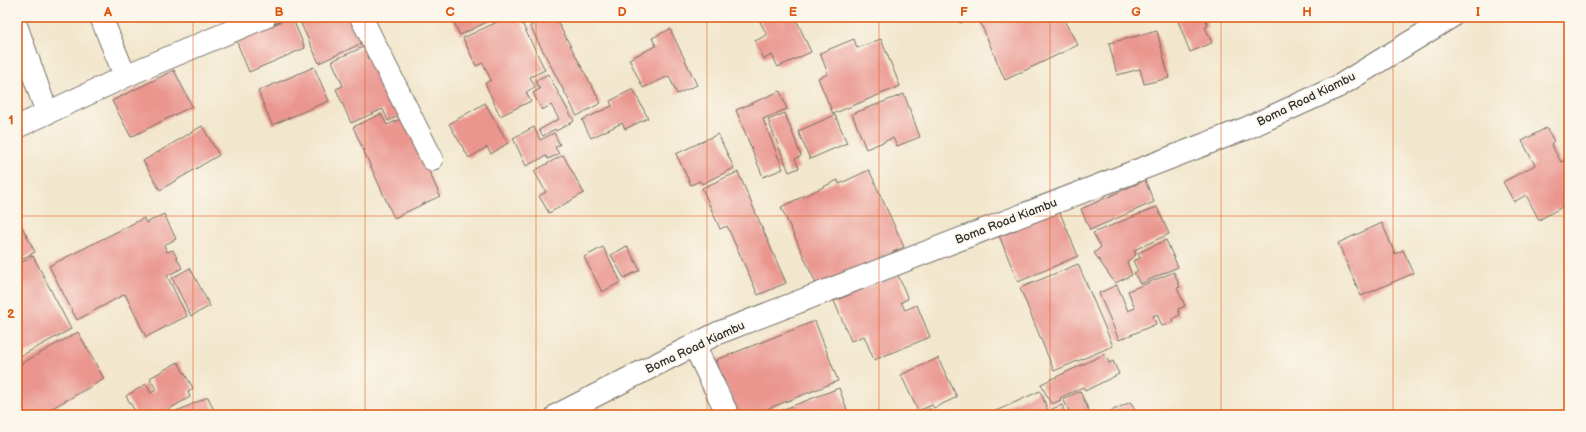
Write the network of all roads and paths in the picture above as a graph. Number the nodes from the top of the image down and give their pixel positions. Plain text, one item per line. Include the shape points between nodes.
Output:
1 (101, 17) edge
2 (265, 17) edge
3 (361, 17) edge
4 (1451, 17) edge
5 (17, 28) edge
6 (125, 76) junction
7 (47, 113) junction
8 (17, 127) edge
9 (432, 159) dead end
10 (694, 345) junction
11 (557, 415) edge
12 (728, 415) edge

1 - 6 street
2 - 6 street
3 - 9 street
4 - 10 street, Boma Road Kiambu via 1339,86 1247,128 718,333
5 - 7 street
6 - 7 street
7 - 8 street
10 - 11 street, Boma Road Kiambu
10 - 12 street

